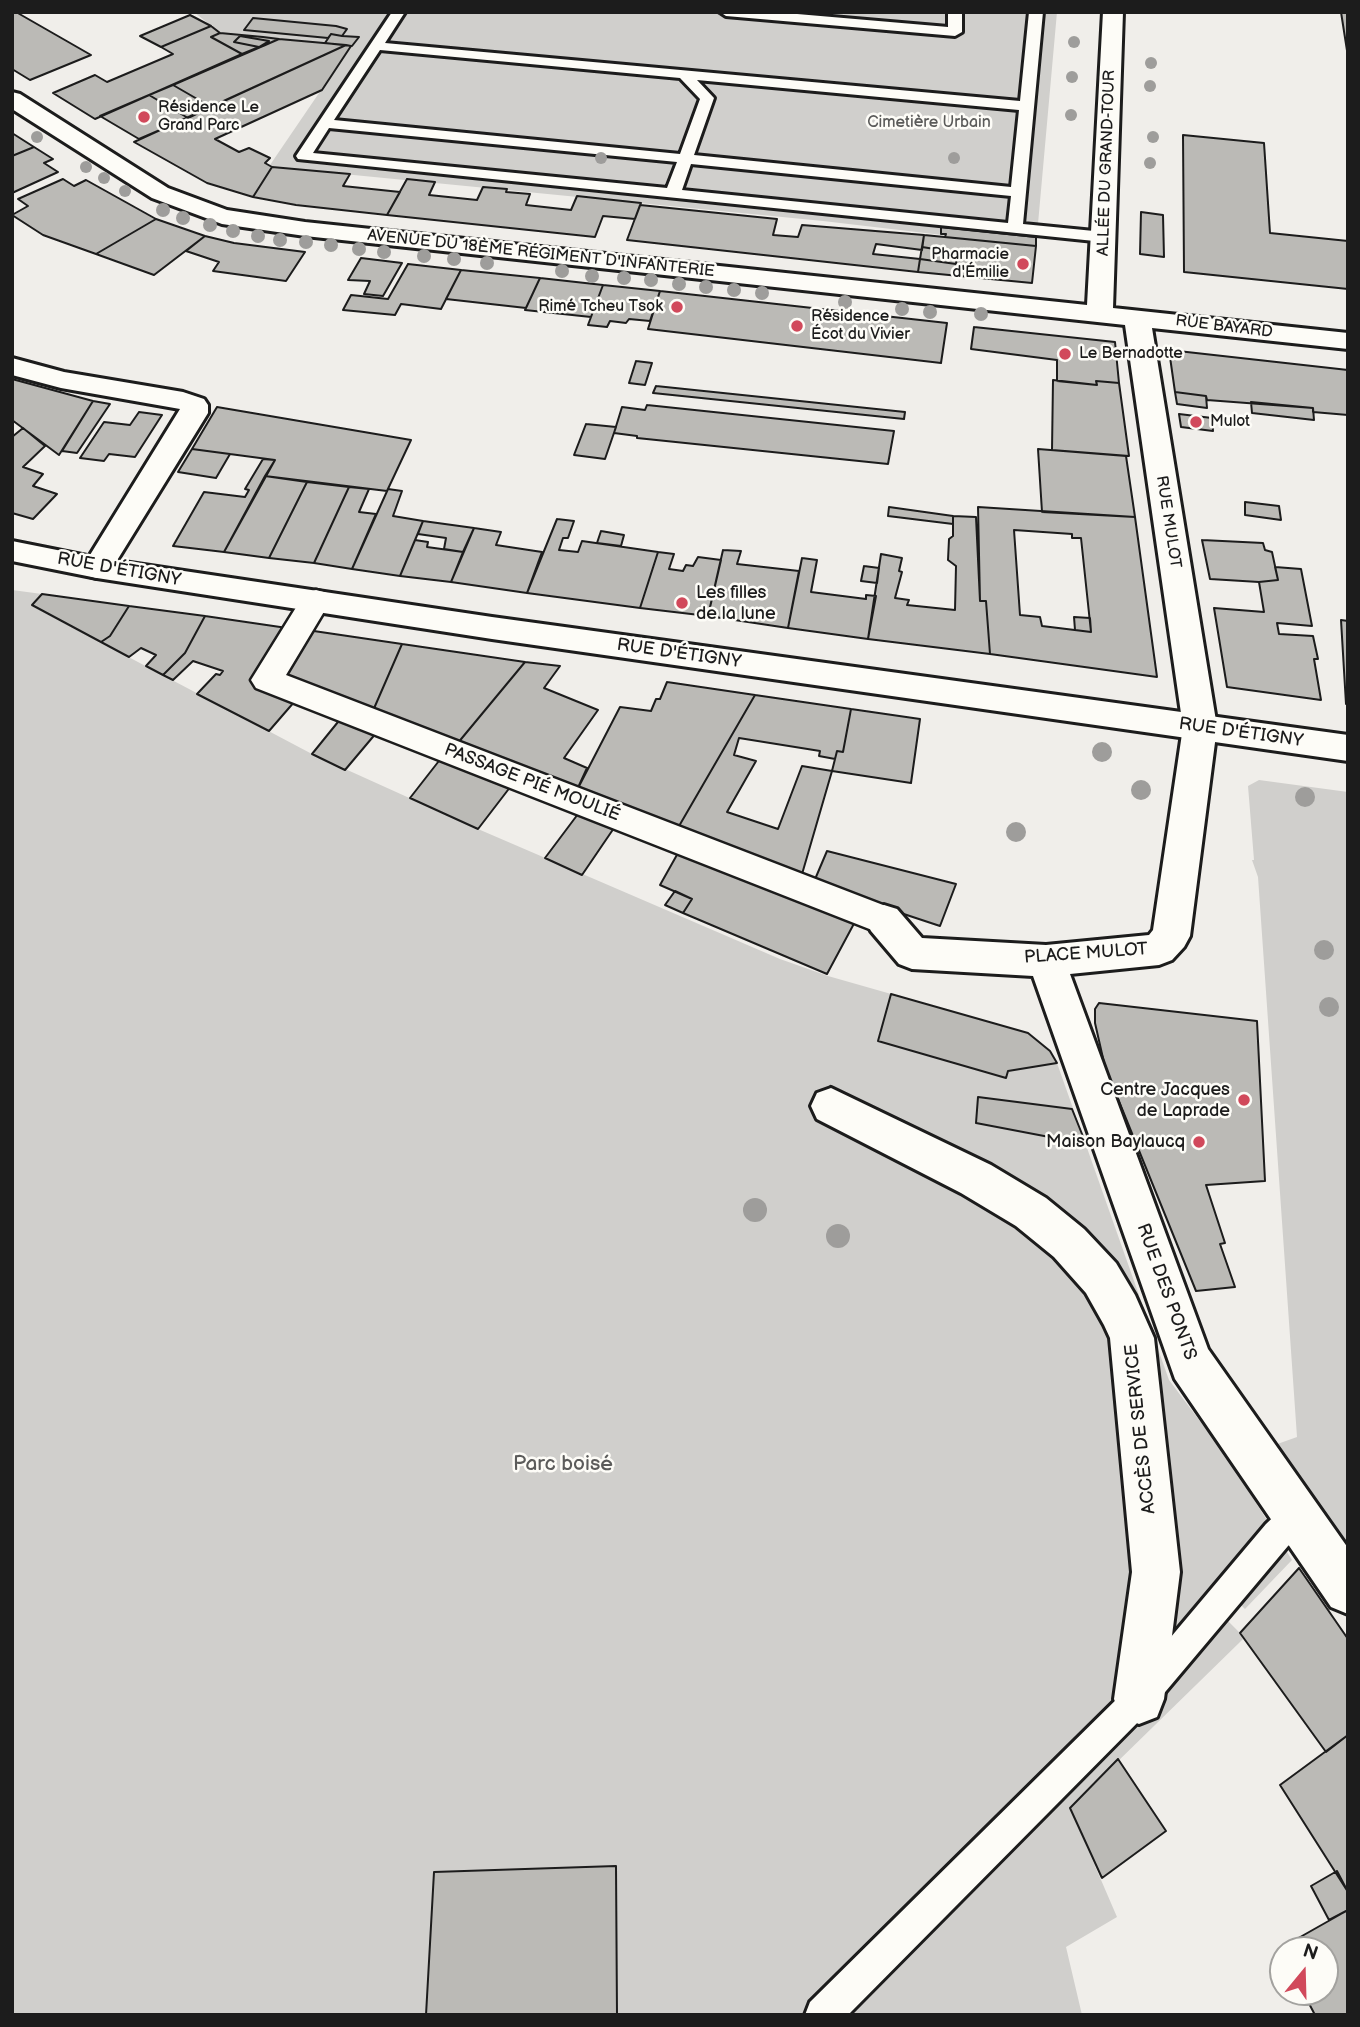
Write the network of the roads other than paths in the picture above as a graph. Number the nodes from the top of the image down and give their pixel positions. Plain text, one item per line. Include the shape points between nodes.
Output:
1 (399, 12) edge
2 (726, 12) edge
3 (955, 12) edge
4 (1036, 12) edge
5 (1113, 12) edge
6 (376, 46) junction
7 (685, 75) junction
8 (740, 80) junction
9 (707, 98) junction
10 (12, 99) edge
11 (1027, 106) junction
12 (325, 123) junction
13 (685, 159) junction
14 (1018, 192) junction
15 (673, 193) junction
16 (1015, 228) junction
17 (1104, 237) junction
18 (1100, 313) junction
19 (1137, 317) junction
20 (1348, 341) edge
21 (12, 366) edge
22 (12, 551) edge
23 (97, 568) junction
24 (316, 600) junction
25 (1200, 727) junction
26 (1348, 748) edge
27 (884, 920) joint
28 (1046, 961) junction
29 (831, 1106) dead end
30 (1297, 1516) junction
31 (1348, 1590) edge
32 (1139, 1699) junction
33 (823, 2015) edge

1 - 6 lane
2 - 3 lane via 955,32
4 - 11 lane
5 - 17 street, ALLÉE DU GRAND-TOUR
6 - 7 lane
6 - 12 lane
7 - 8 lane
7 - 9 lane
8 - 9 lane
8 - 11 lane
9 - 13 lane
10 - 18 street, AVENUE DU 18ÈME RÉGIMENT D'INFANTERIE via 160,193 222,217
11 - 14 lane
12 - 13 lane
12 - 15 lane via 303,156
13 - 14 lane
13 - 15 lane
14 - 16 lane
15 - 16 lane
16 - 17 lane
17 - 18 street, ALLÉE DU GRAND-TOUR
18 - 19 street, RUE BAYARD
19 - 20 street, RUE BAYARD
19 - 25 street, RUE MULOT
21 - 23 street via 194,405 194,413
22 - 23 street, RUE D'ÉTIGNY
23 - 24 street, RUE D'ÉTIGNY
24 - 25 street, RUE D'ÉTIGNY
24 - 27 street, PASSAGE PIÉ MOULIÉ via 267,680
25 - 26 street, RUE D'ÉTIGNY
25 - 28 street, PLACE MULOT via 1171,936 1159,949
27 - 28 street, PLACE MULOT via 912,953
28 - 30 street, RUE DES PONTS via 1191,1363
29 - 32 street, ACCÈS DE SERVICE via 1031,1212 1069,1243 1101,1278 1120,1310 1132,1338 1156,1572
30 - 31 street, RUE DES PONTS
30 - 32 lane
32 - 33 lane

